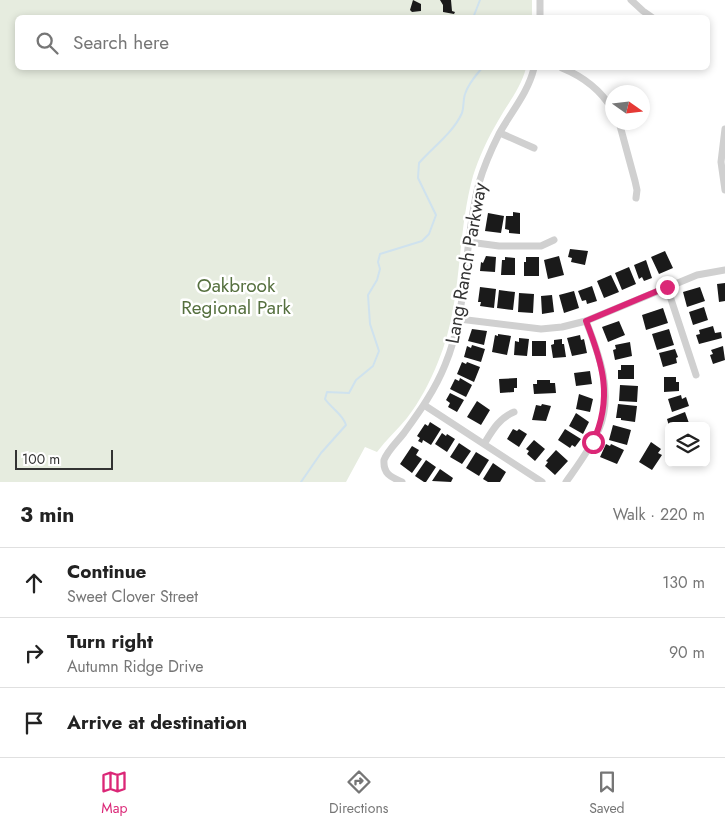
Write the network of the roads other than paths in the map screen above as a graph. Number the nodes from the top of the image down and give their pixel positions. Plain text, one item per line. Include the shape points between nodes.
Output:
1 (540, 0) edge
2 (631, 0) edge
3 (540, 15) edge
4 (648, 15) edge
5 (533, 70) edge
6 (567, 70) edge
7 (605, 98) edge
8 (725, 129) edge
9 (621, 130) edge
10 (500, 134) junction
11 (534, 148) dead end
12 (725, 190) edge
13 (636, 198) dead end
14 (554, 240) dead end
15 (469, 242) junction
16 (725, 270) edge
17 (667, 287) junction
18 (459, 319) junction
19 (586, 321) junction
20 (696, 375) dead end
21 (424, 405) junction
22 (514, 412) dead end
23 (484, 444) junction
24 (402, 482) edge
25 (542, 482) edge
26 (566, 482) edge

1 - 3 street
2 - 4 street
5 - 10 street, Lang Ranch Parkway via 525,94
6 - 7 street via 593,85
8 - 12 street via 721,156
9 - 13 street via 637,190
10 - 11 street
10 - 15 street, Lang Ranch Parkway via 479,182
14 - 15 street via 541,246
15 - 18 street, Lang Ranch Parkway
16 - 17 street via 697,275
17 - 19 street
17 - 20 street
18 - 19 street via 541,329
18 - 21 street, Lang Ranch Parkway via 446,365
19 - 26 street via 602,368 604,410 593,442
21 - 23 street
21 - 24 street, Lang Ranch Parkway via 384,460 386,473
22 - 23 street via 500,421
23 - 25 street

